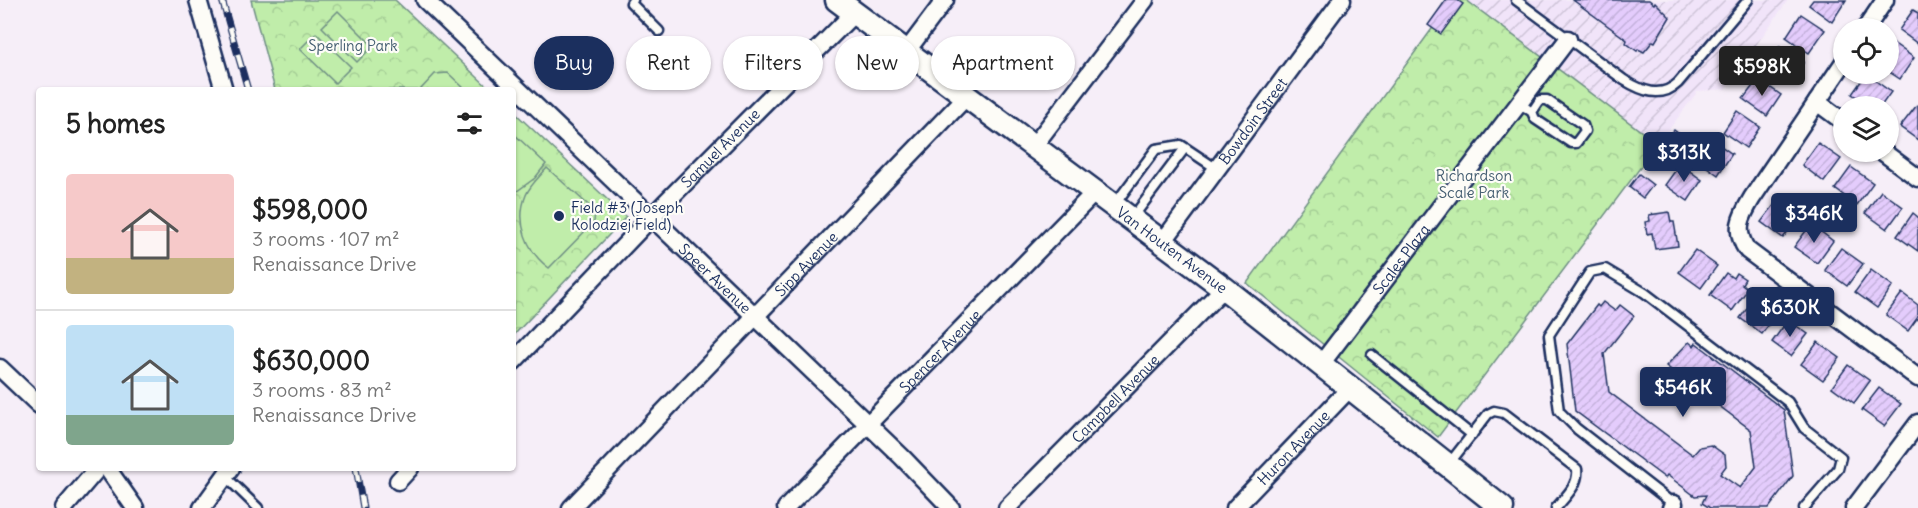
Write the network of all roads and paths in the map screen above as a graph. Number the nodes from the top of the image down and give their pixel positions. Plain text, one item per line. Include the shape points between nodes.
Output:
1 (198, 0) edge
2 (425, 0) edge
3 (633, 0) edge
4 (945, 0) edge
5 (1145, 0) edge
6 (1342, 0) edge
7 (1516, 0) edge
8 (1748, 0) edge
9 (1885, 0) edge
10 (846, 6) edge
11 (1873, 18) edge
12 (659, 31) dead end
13 (885, 36) edge
14 (918, 36) edge
15 (1568, 39) junction
16 (919, 62) edge
17 (1833, 78) edge
18 (223, 87) edge
19 (515, 87) edge
20 (516, 88) edge
21 (966, 97) junction
22 (1817, 102) junction
23 (1526, 107) junction
24 (1833, 114) edge
25 (1033, 147) junction
26 (1185, 148) junction
27 (1896, 162) edge
28 (1217, 169) junction
29 (1918, 178) edge
30 (1094, 193) junction
31 (1122, 213) junction
32 (650, 218) junction
33 (1162, 243) junction
34 (1224, 288) junction
35 (754, 317) junction
36 (1372, 355) dead end
37 (516, 359) edge
38 (1321, 364) junction
39 (0, 368) edge
40 (1918, 378) edge
41 (1350, 388) junction
42 (36, 402) edge
43 (1918, 423) edge
44 (866, 426) junction
45 (1472, 435) junction
46 (1448, 465) junction
47 (95, 471) edge
48 (109, 471) edge
49 (407, 471) edge
50 (228, 472) edge
51 (398, 481) dead end
52 (1674, 507) edge
53 (64, 508) edge
54 (135, 508) edge
55 (202, 508) edge
56 (259, 508) edge
57 (571, 508) edge
58 (786, 508) edge
59 (951, 508) edge
60 (1007, 508) edge
61 (1235, 508) edge
62 (1502, 508) edge
63 (1556, 508) edge
64 (1804, 508) edge
65 (1854, 508) edge

1 - 18 street
2 - 19 street, Speer Avenue
3 - 12 lane via 631,3
4 - 14 street
5 - 25 street
6 - 28 street, Bowdoin Street
7 - 15 lane
8 - 15 lane via 1666,92 1635,87
9 - 11 street
10 - 13 main road, Van Houten Avenue
10 - 32 street, Samuel Avenue
15 - 23 street, Scales Plaza
16 - 21 main road, Van Houten Avenue
17 - 22 street
20 - 32 street, Speer Avenue
21 - 25 main road, Van Houten Avenue
21 - 35 street, Sipp Avenue
22 - 24 street
22 - 40 street via 1740,217 1738,230 1742,242 1747,250
23 - 23 lane via 1571,143 1576,143 1585,131 1583,124 1547,100
23 - 38 street, Scales Plaza
25 - 30 main road, Van Houten Avenue
26 - 28 lane
26 - 31 lane
26 - 31 lane via 1181,145 1156,149
27 - 29 street
28 - 33 street, Bowdoin Street
30 - 31 main road, Van Houten Avenue
30 - 44 street, Spencer Avenue
31 - 33 main road, Van Houten Avenue
32 - 35 street, Speer Avenue
32 - 37 street, Samuel Avenue
33 - 34 main road, Van Houten Avenue
34 - 38 main road, Van Houten Avenue
34 - 60 street, Campbell Avenue
35 - 44 street, Speer Avenue
35 - 57 street, Sipp Avenue
36 - 45 lane
38 - 41 main road, Van Houten Avenue
39 - 42 street
41 - 46 main road, Van Houten Avenue
41 - 61 street, Huron Avenue
43 - 65 street
44 - 58 street, Spencer Avenue
44 - 59 street, Speer Avenue
45 - 46 lane
45 - 63 lane via 1488,414 1504,413 1572,463 1578,478
46 - 62 main road, Van Houten Avenue
47 - 53 street
48 - 54 street
49 - 51 street
50 - 55 street
50 - 56 lane
52 - 64 lane via 1559,411 1549,335 1590,272 1605,269 1645,294 1788,402 1804,428 1841,457 1838,469

